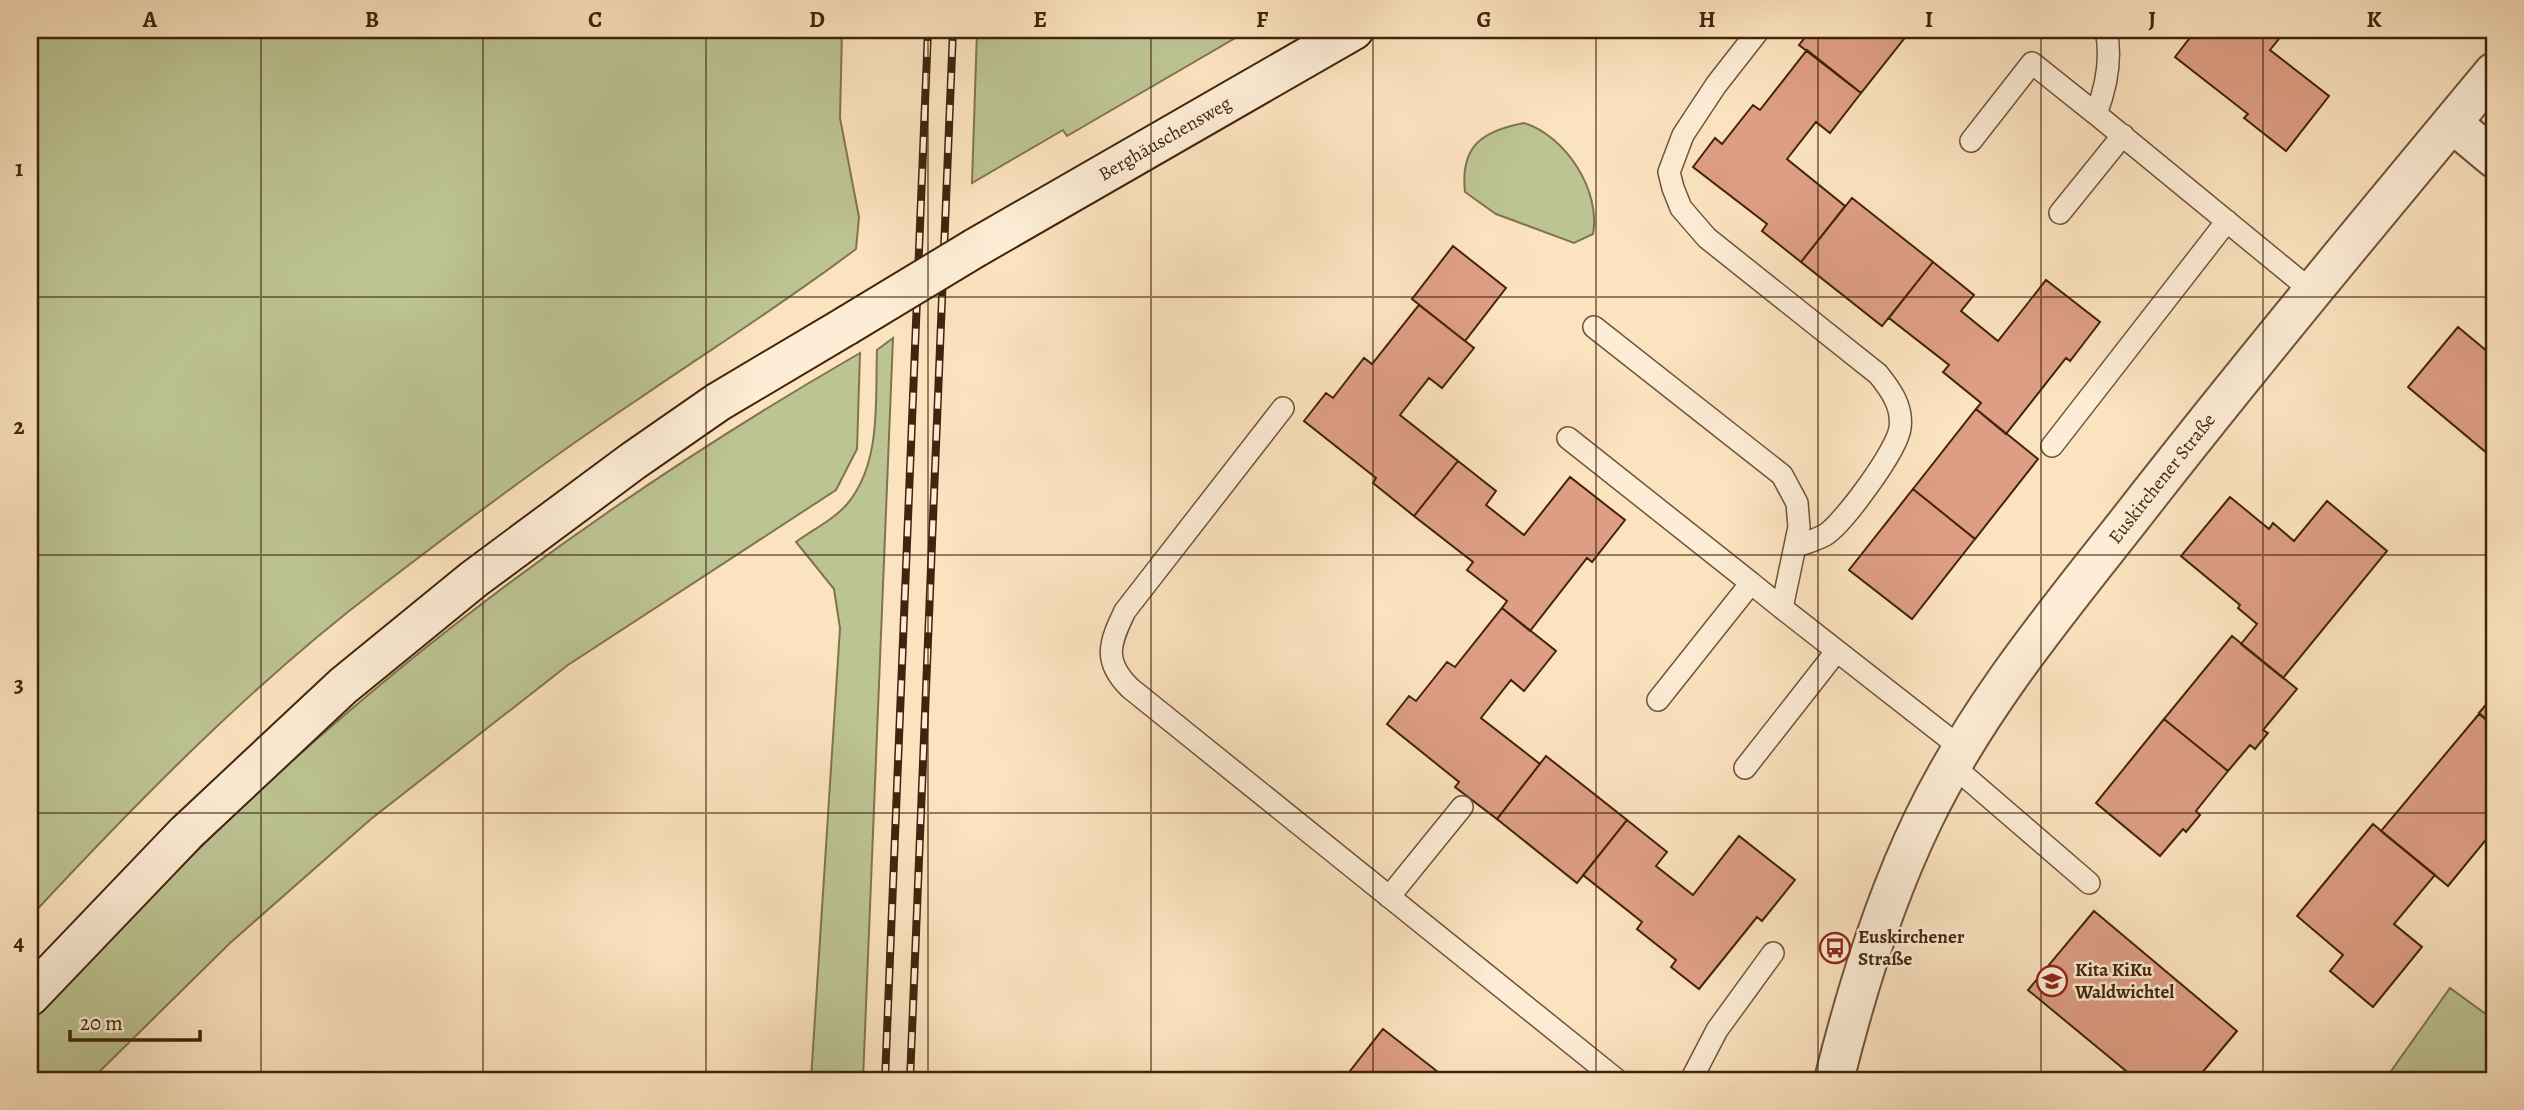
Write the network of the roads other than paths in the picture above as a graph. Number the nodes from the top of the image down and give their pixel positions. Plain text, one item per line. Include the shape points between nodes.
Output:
1 (1354, 30) edge
2 (1759, 30) edge
3 (2106, 30) edge
4 (2494, 72) edge
5 (2096, 114) junction
6 (2452, 123) junction
7 (2123, 135) junction
8 (1970, 141) dead end
9 (2494, 158) edge
10 (2060, 213) dead end
11 (2227, 221) junction
12 (2313, 292) junction
13 (1594, 327) dead end
14 (1283, 408) dead end
15 (1568, 438) dead end
16 (2052, 446) dead end
17 (1795, 547) junction
18 (1751, 583) junction
19 (1782, 608) junction
20 (1836, 652) junction
21 (1658, 700) dead end
22 (1957, 756) junction
23 (1745, 768) dead end
24 (1462, 807) dead end
25 (2089, 883) dead end
26 (1389, 897) junction
27 (1773, 953) dead end
28 (30, 996) edge
29 (1606, 1077) edge
30 (1691, 1080) edge
31 (1834, 1080) edge

1 - 28 main road, Berghäuschensweg, bridge via 975,248 718,402 633,461 474,579 343,686 186,833
2 - 17 lane via 1683,135 1669,172 1673,188 1681,208 1707,238 1878,374 1893,393 1900,413 1897,444 1886,463 1828,534
3 - 5 lane via 2105,89
4 - 6 main road, Euskirchener Straße
5 - 7 lane
5 - 8 lane via 2032,63
6 - 9 main road
6 - 12 main road, Euskirchener Straße
7 - 10 lane
7 - 11 lane
11 - 12 lane
11 - 16 lane
12 - 22 main road, Euskirchener Straße via 2004,680
13 - 17 lane via 1782,475 1797,503
14 - 26 lane via 1125,611 1111,648 1113,667 1130,688
15 - 18 lane
17 - 19 lane
18 - 19 lane
18 - 21 lane
19 - 20 lane
20 - 22 lane
20 - 23 lane
22 - 25 lane
22 - 31 main road, Euskirchener Straße via 1922,820 1891,896 1867,960
24 - 26 lane
26 - 29 lane
27 - 30 lane via 1717,1030

